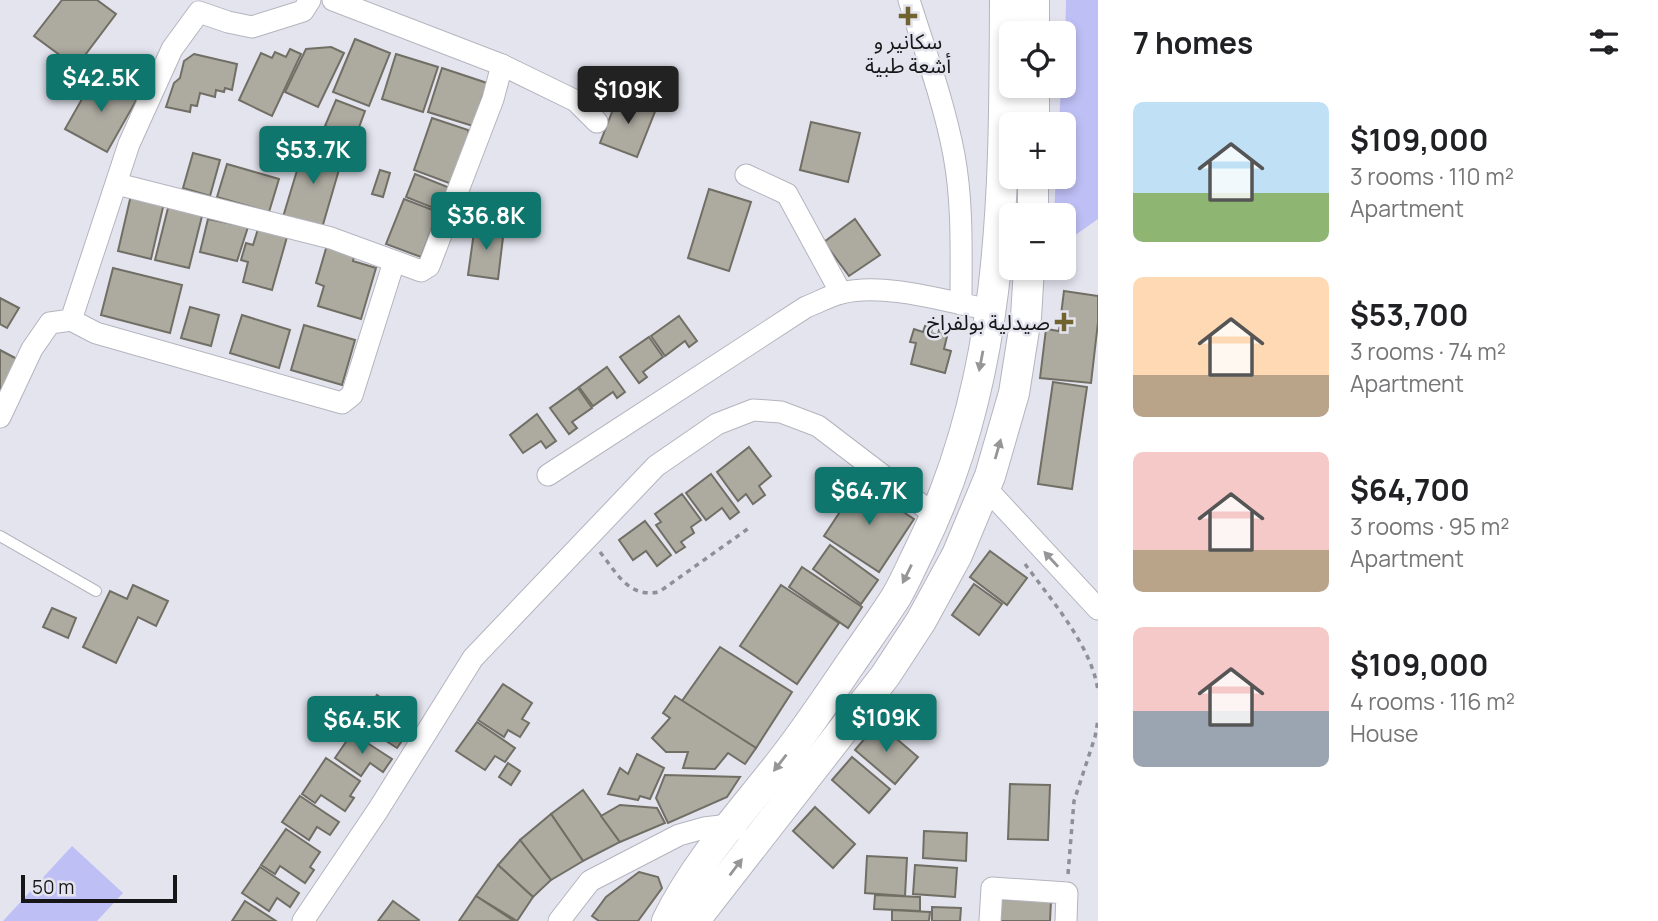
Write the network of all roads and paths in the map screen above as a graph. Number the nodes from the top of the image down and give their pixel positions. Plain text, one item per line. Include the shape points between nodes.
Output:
1 (310, 0) edge
2 (334, 0) edge
3 (909, 0) edge
4 (1004, 0) edge
5 (1034, 0) edge
6 (195, 6) edge
7 (1034, 21) edge
8 (502, 65) junction
9 (597, 122) dead end
10 (746, 175) dead end
11 (117, 184) junction
12 (394, 262) junction
13 (1028, 280) edge
14 (841, 293) junction
15 (961, 304) junction
16 (991, 310) junction
17 (71, 320) junction
18 (0, 417) edge
19 (548, 475) dead end
20 (985, 487) junction
21 (936, 516) junction
22 (749, 528) dead end
23 (0, 536) edge
24 (587, 537) junction
25 (1020, 556) dead end
26 (96, 592) dead end
27 (1098, 609) edge
28 (1098, 691) edge
29 (1098, 720) edge
30 (729, 825) junction
31 (756, 840) junction
32 (1067, 893) junction
33 (303, 921) edge
34 (559, 921) edge
35 (667, 921) edge
36 (694, 921) edge
37 (990, 921) edge
38 (1066, 921) edge

1 - 6 street via 303,11 251,27
2 - 8 street
3 - 15 street via 954,154 961,219
4 - 16 main road via 1003,191
5 - 7 main road
6 - 11 street via 129,144
8 - 9 street via 576,101
8 - 12 street via 429,266 416,271
10 - 14 street via 787,194
11 - 12 street via 331,238
11 - 17 street
12 - 17 street via 352,396 342,403 96,333
20 -> 13 main road via 1014,393
14 - 15 street via 893,291
14 - 19 street via 806,307
15 - 16 street
16 -> 21 main road via 972,414
17 - 18 street via 50,323 32,349
27 -> 20 street
20 - 31 main road via 957,555 906,643
21 - 24 street via 818,426 781,412 752,410 717,424 656,466
21 -> 30 main road via 897,596 785,758
22 - 24 path via 659,592 645,595 631,589
23 - 26 lane
24 - 33 street via 472,658
25 - 28 path via 1071,628 1096,676
29 - 32 path via 1074,801
30 - 31 street
30 - 34 street via 679,835 590,881
30 - 35 main road
36 -> 31 main road
32 - 37 street via 992,888
32 - 38 street

